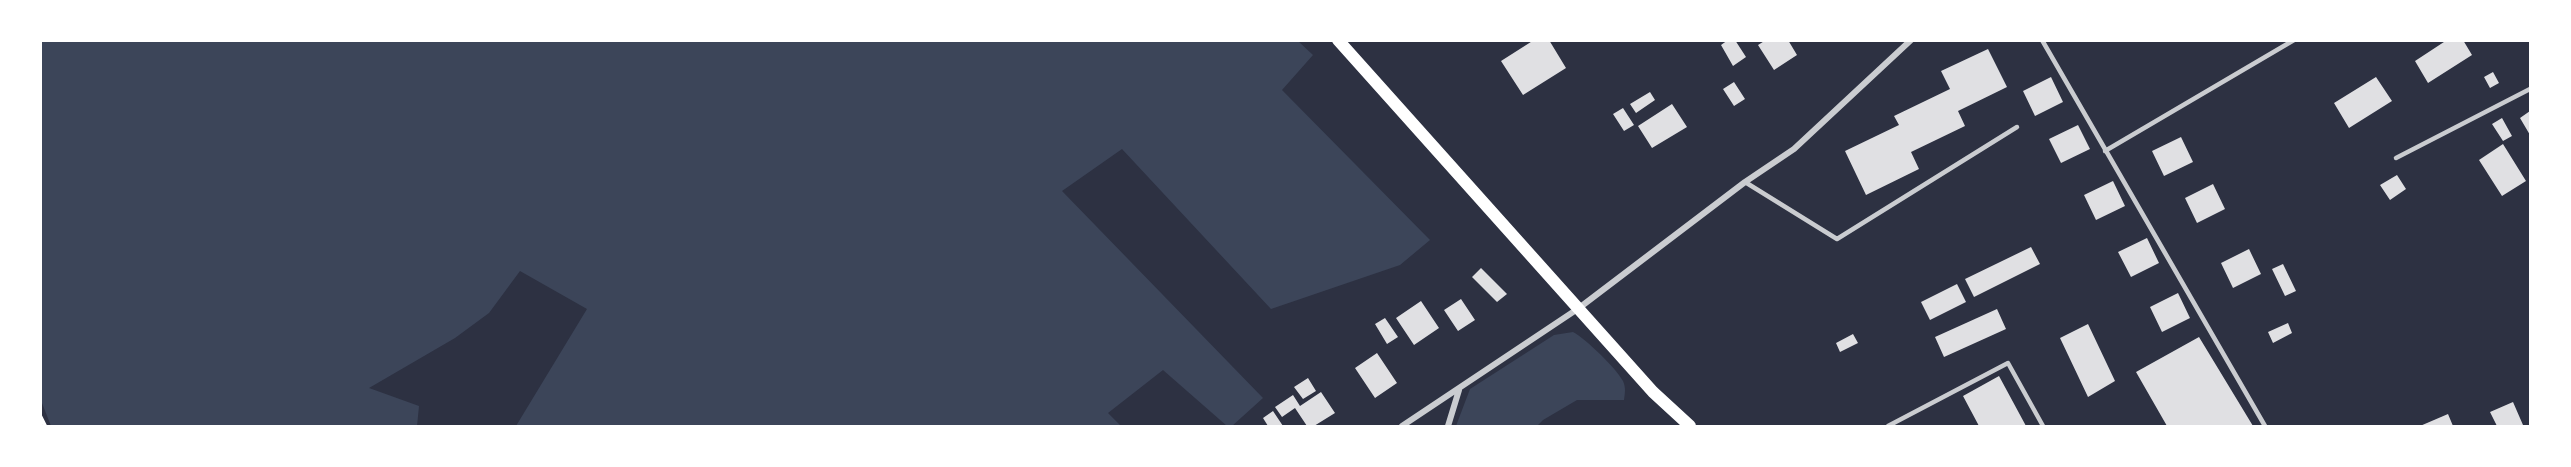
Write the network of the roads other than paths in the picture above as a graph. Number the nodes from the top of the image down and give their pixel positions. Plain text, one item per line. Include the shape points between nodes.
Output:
1 (1338, 40) edge
2 (1911, 40) edge
3 (2042, 40) edge
4 (2294, 40) edge
5 (2530, 89) edge
6 (2017, 127) dead end
7 (2105, 151) junction
8 (2396, 158) dead end
9 (1745, 182) junction
10 (1579, 308) junction
11 (1459, 389) junction
12 (1402, 426) edge
13 (1448, 426) edge
14 (1690, 426) edge
15 (1888, 426) edge
16 (2043, 426) edge
17 (2265, 426) edge

1 - 10 main road
2 - 9 street via 1794,149
3 - 7 lane
4 - 7 lane
5 - 8 lane
6 - 9 lane via 1837,239
7 - 17 lane
9 - 10 street
10 - 11 street
10 - 14 main road via 1653,392
11 - 12 street
11 - 13 street
15 - 16 lane via 2008,363

